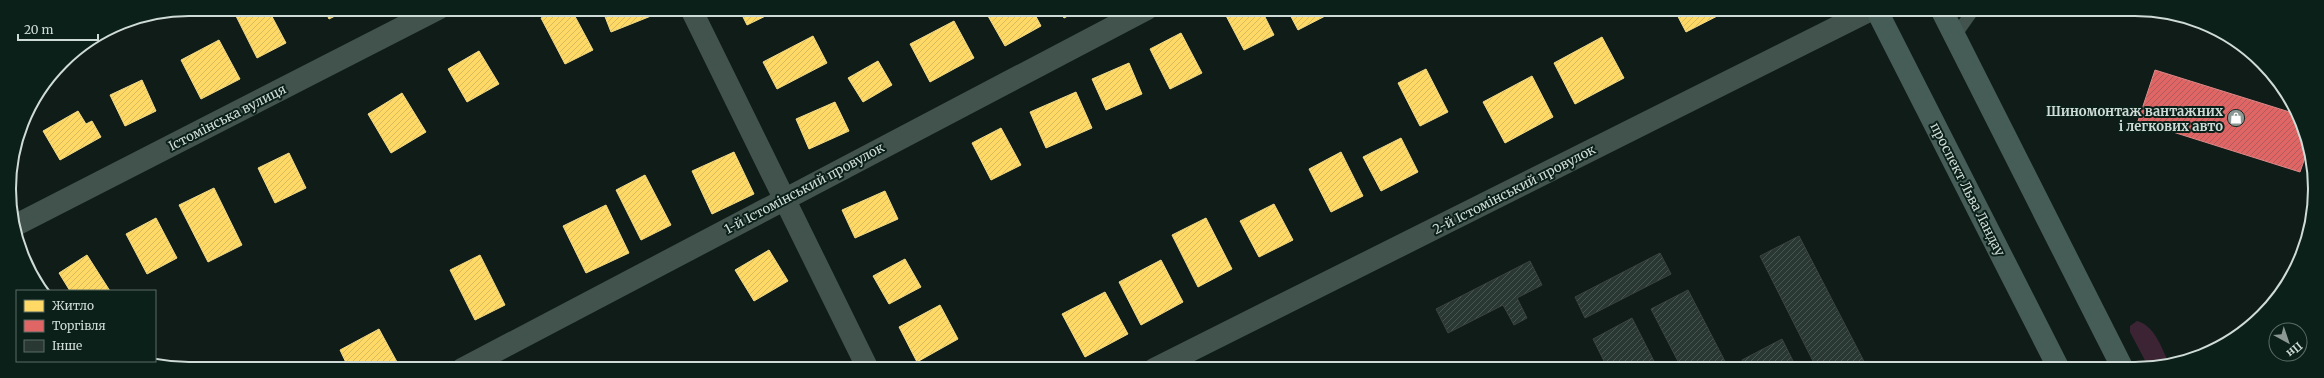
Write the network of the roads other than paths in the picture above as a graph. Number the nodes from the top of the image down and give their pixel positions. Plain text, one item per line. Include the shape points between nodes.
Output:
1 (424, 16) edge
2 (694, 16) edge
3 (1134, 16) edge
4 (1861, 16) edge
5 (1879, 16) edge
6 (1945, 16) edge
7 (1969, 16) edge
8 (1955, 36) junction
9 (785, 198) junction
10 (19, 223) edge
11 (475, 362) edge
12 (865, 362) edge
13 (1168, 362) edge
14 (2055, 362) edge
15 (2119, 362) edge

1 - 10 street, Істомінська вулиця
2 - 9 street
3 - 9 street, 1-й Істомінський провулок
4 - 13 street, 2-й Істомінський провулок
5 - 14 main road, проспект Льва Ландау
6 - 8 main road
7 - 8 lane
8 - 15 main road
9 - 11 street, 1-й Істомінський провулок
9 - 12 street

